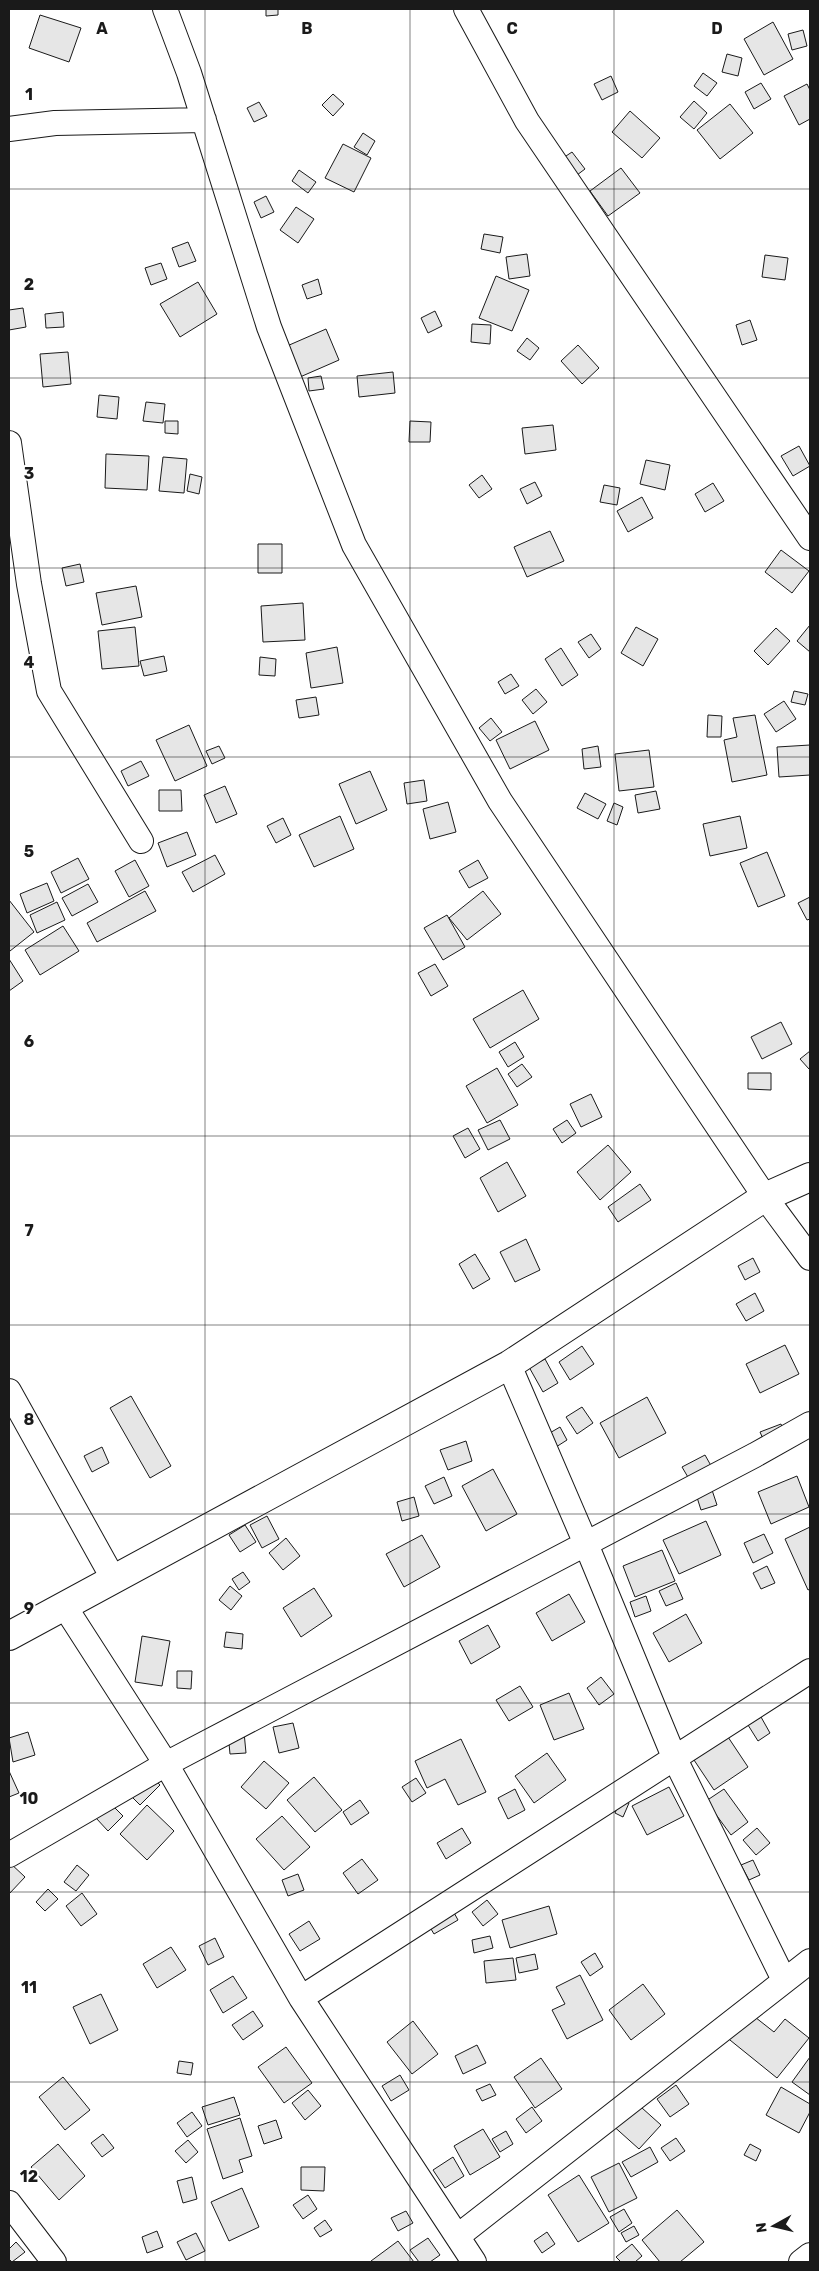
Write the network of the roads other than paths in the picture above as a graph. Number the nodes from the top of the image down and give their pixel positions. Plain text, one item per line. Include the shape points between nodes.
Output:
1 (164, 9) edge
2 (466, 9) edge
3 (204, 120) junction
4 (9, 129) edge
5 (9, 443) edge
6 (810, 538) edge
7 (141, 841) dead end
8 (810, 1177) edge
9 (764, 1197) junction
10 (810, 1258) edge
11 (509, 1365) junction
12 (9, 1391) edge
13 (810, 1424) edge
14 (586, 1544) junction
15 (114, 1580) junction
16 (66, 1607) junction
17 (9, 1636) edge
18 (810, 1671) edge
19 (674, 1757) junction
20 (166, 1764) junction
21 (9, 1855) edge
22 (810, 1961) edge
23 (784, 1980) junction
24 (301, 1998) junction
25 (9, 2203) edge
26 (458, 2236) junction
27 (810, 2255) edge
28 (54, 2262) edge
29 (474, 2262) edge
30 (802, 2262) edge

1 - 3 street
2 - 6 street via 527,121
3 - 4 street via 55,123
3 - 9 street via 269,327 354,545 500,801
5 - 7 street via 29,584 49,691
8 - 9 street
9 - 10 street
9 - 11 street
11 - 14 street
11 - 15 street
12 - 15 street
13 - 14 street
14 - 19 street
14 - 20 street
15 - 16 street
16 - 17 street
16 - 20 street
18 - 19 street
19 - 23 street
19 - 24 street
20 - 21 street
20 - 24 street
22 - 23 street
23 - 26 street
24 - 26 street
25 - 28 street
26 - 29 street
27 - 30 street

